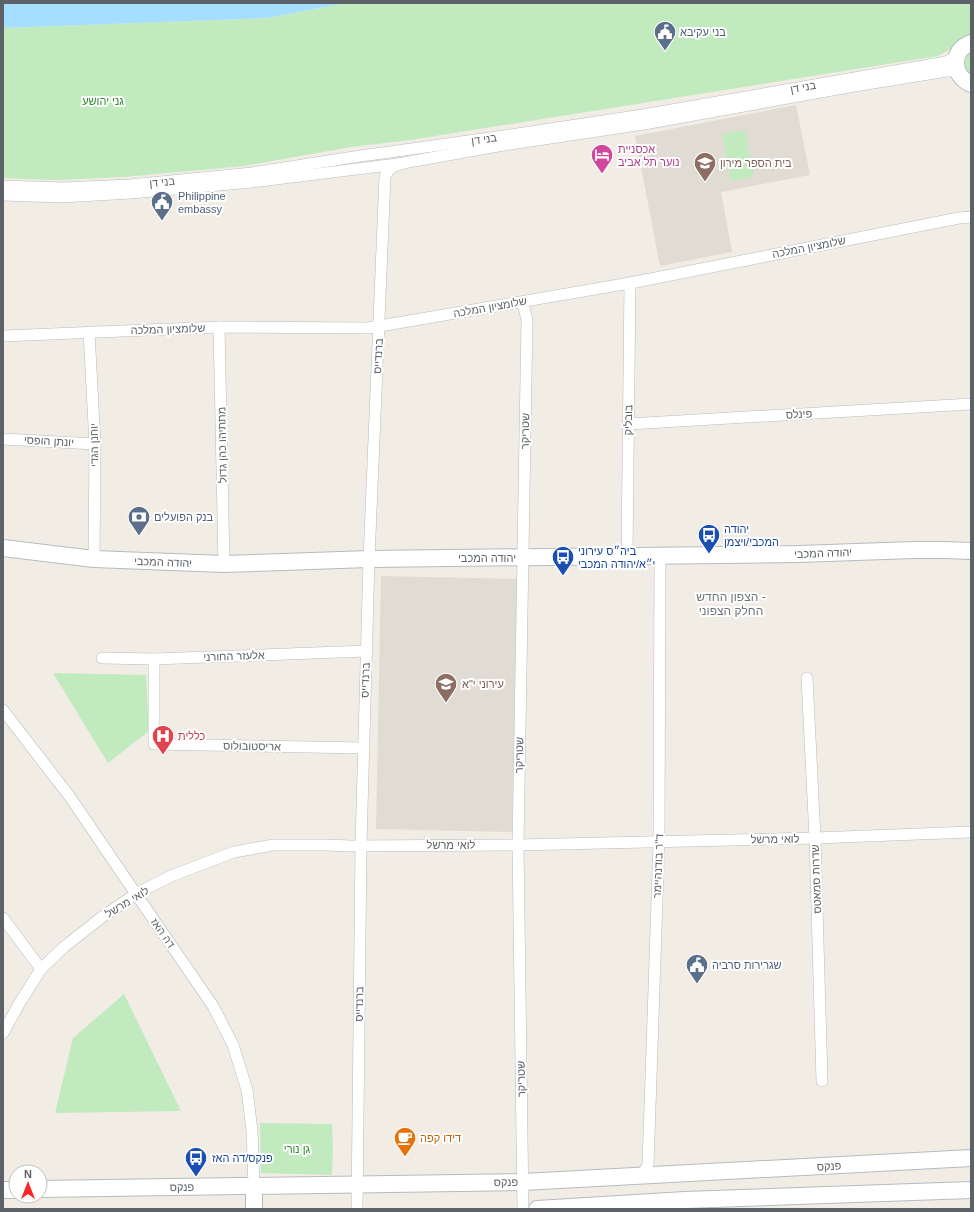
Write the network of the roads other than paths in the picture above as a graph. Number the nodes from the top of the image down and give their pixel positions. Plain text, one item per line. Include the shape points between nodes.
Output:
1 (971, 43) edge
2 (958, 54) junction
3 (964, 80) edge
4 (971, 95) edge
5 (358, 157) junction
6 (404, 162) junction
7 (380, 166) junction
8 (386, 176) junction
9 (3, 186) edge
10 (3, 195) edge
11 (971, 217) edge
12 (630, 283) junction
13 (522, 302) junction
14 (380, 326) junction
15 (219, 327) junction
16 (89, 332) junction
17 (3, 336) edge
18 (971, 404) edge
19 (628, 424) junction
20 (3, 439) edge
21 (95, 444) junction
22 (3, 548) edge
23 (971, 551) edge
24 (660, 556) junction
25 (627, 557) junction
26 (522, 558) junction
27 (94, 559) junction
28 (369, 559) junction
29 (224, 564) junction
30 (366, 651) junction
31 (102, 658) dead end
32 (154, 659) junction
33 (807, 678) dead end
34 (3, 710) edge
35 (364, 748) junction
36 (971, 832) edge
37 (815, 838) junction
38 (659, 842) junction
39 (361, 845) junction
40 (518, 845) junction
41 (136, 894) junction
42 (3, 918) edge
43 (41, 969) junction
44 (3, 1033) edge
45 (822, 1080) dead end
46 (971, 1158) edge
47 (642, 1175) junction
48 (523, 1182) junction
49 (356, 1184) junction
50 (254, 1185) junction
51 (48, 1189) edge
52 (971, 1190) edge
53 (254, 1209) edge
54 (357, 1209) edge
55 (523, 1209) edge
56 (537, 1209) edge

1 - 2 main road
2 - 3 main road via 956,68
2 - 5 street, בני דן via 946,62 658,112
3 - 4 main road
3 - 6 street, בני דן via 954,71 947,71 667,120
5 - 7 street via 373,160
5 - 9 street, בני דן via 252,173 130,185 62,188
6 - 7 street, בני דן
6 - 8 street via 388,170
7 - 8 street
7 - 10 street, בני דן via 252,182 131,193 62,197
8 - 14 street, ברנדייס
11 - 12 street, שלומציון המלכה
12 - 13 street, שלומציון המלכה
12 - 19 street, בובליק
13 - 14 street, שלומציון המלכה
13 - 26 street, שטריקר via 526,319
14 - 15 street, שלומציון המלכה
14 - 28 street, ברנדייס
15 - 16 street, שלומציון המלכה
15 - 29 street, מתתיהו כהן גדול
16 - 17 street, שלומציון המלכה
16 - 21 street, יוחנן הגדי
18 - 19 street, פינלס
19 - 25 street, בובליק
20 - 21 street, יונתן הופסי
21 - 27 street, יוחנן הגדי
22 - 27 main road, יהודה המכבי
23 - 24 main road, יהודה המכבי
24 - 25 main road, יהודה המכבי
24 - 38 street, ד"ר בודנהיימר
25 - 26 main road, יהודה המכבי
26 - 28 main road, יהודה המכבי
26 - 40 street, שטריקר
27 - 29 main road, יהודה המכבי
28 - 29 main road, יהודה המכבי
28 - 30 street, ברנדייס
30 - 32 street, אלעזר החורני
30 - 35 street, ברנדייס
31 - 32 street, אלעזר החורני
32 - 35 street, אריסטובולוס via 154,744
33 - 37 street, שדרות סמאטס
34 - 41 street, דה האז via 70,797
35 - 39 street, ברנדייס
36 - 37 street, לואי מרשל
37 - 38 street, לואי מרשל
37 - 45 street, שדרות סמאטס
38 - 40 street, לואי מרשל
38 - 47 street, ד"ר בודנהיימר via 648,1166
39 - 40 street, לואי מרשל
39 - 41 street, לואי מרשל via 273,845 234,852 172,876
39 - 49 street, ברנדייס
40 - 48 street, שטריקר
41 - 43 street, לואי מרשל via 102,917
41 - 50 street, דה האז via 213,1006 233,1045 247,1090
42 - 43 street
43 - 44 street, לואי מרשל
46 - 47 main road, פנקס
47 - 48 main road, פנקס
48 - 49 main road, פנקס
48 - 55 street, שטריקר
49 - 50 main road, פנקס
49 - 54 street, ברנדייס
50 - 51 main road, פנקס
50 - 53 main road
52 - 56 main road via 685,1200

